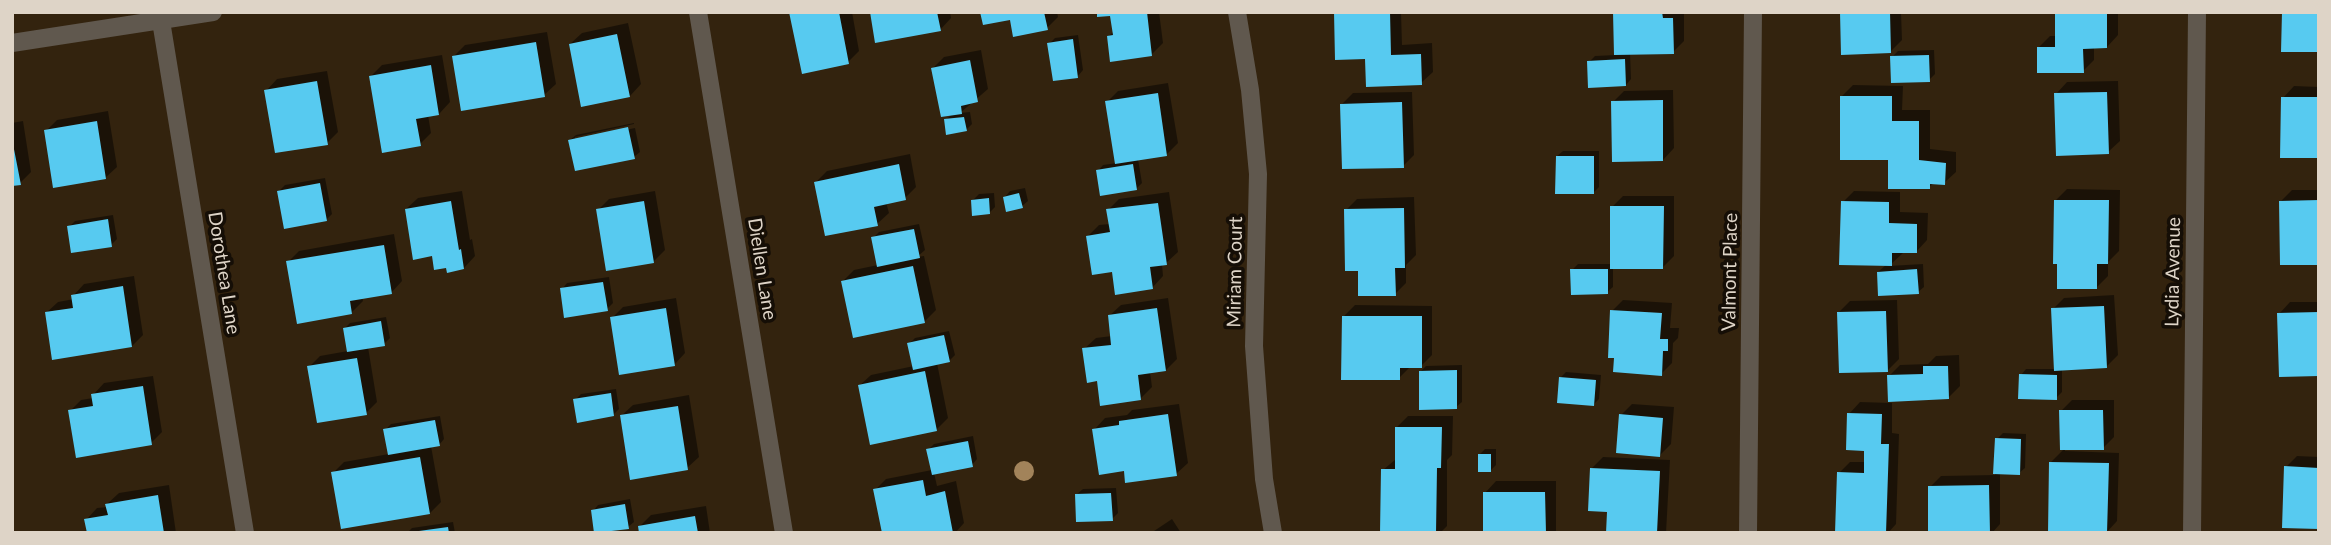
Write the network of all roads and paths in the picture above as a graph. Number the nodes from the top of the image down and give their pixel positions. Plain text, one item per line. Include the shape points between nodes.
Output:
1 (213, 12) edge
2 (698, 12) edge
3 (1237, 12) edge
4 (1754, 12) edge
5 (2197, 12) edge
6 (161, 21) junction
7 (12, 43) edge
8 (245, 533) edge
9 (784, 533) edge
10 (1273, 533) edge
11 (1748, 533) edge
12 (2192, 533) edge

1 - 6 street
2 - 9 street, Diellen Lane
3 - 10 street, Miriam Court via 1258,174 1254,346 1264,480
4 - 11 street, Valmont Place
5 - 12 street, Lydia Avenue
6 - 7 street
6 - 8 street, Dorothea Lane

